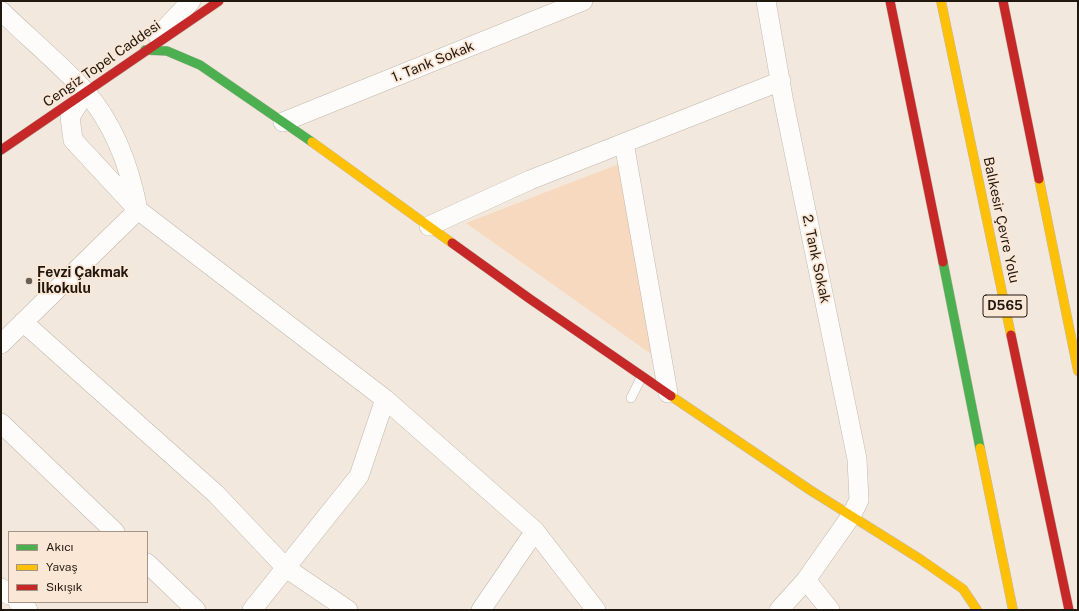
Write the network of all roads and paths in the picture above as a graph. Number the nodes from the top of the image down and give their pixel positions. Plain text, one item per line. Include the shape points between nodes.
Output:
1 (191, 1) edge
2 (219, 1) edge
3 (583, 1) edge
4 (766, 1) edge
5 (890, 1) edge
6 (941, 1) edge
7 (1003, 1) edge
8 (1, 11) edge
9 (145, 50) junction
10 (780, 81) junction
11 (85, 92) junction
12 (283, 122) junction
13 (624, 142) junction
14 (1, 150) edge
15 (138, 210) junction
16 (429, 226) junction
17 (24, 322) junction
18 (1, 344) edge
19 (1078, 371) edge
20 (642, 376) junction
21 (668, 393) junction
22 (631, 398) dead end
23 (385, 399) junction
24 (1, 423) edge
25 (851, 516) junction
26 (113, 531) edge
27 (535, 531) junction
28 (148, 564) edge
29 (286, 568) junction
30 (806, 580) junction
31 (19, 603) edge
32 (28, 610) edge
33 (196, 610) edge
34 (252, 610) edge
35 (348, 610) edge
36 (481, 610) edge
37 (596, 610) edge
38 (779, 610) edge
39 (830, 610) edge
40 (977, 610) edge
41 (1013, 610) edge
42 (1068, 610) edge

1 - 9 street
2 - 9 main road, Cengiz Topel Caddesi
3 - 12 street, 1. Tank Sokak
4 - 10 street, 2. Tank Sokak
5 - 41 main road
6 - 42 main road, Balıkesir Çevre Yolu / D565
7 - 19 main road
8 - 11 street
9 - 11 main road, Cengiz Topel Caddesi
9 - 12 main road via 167,51 200,65
10 - 13 street
10 - 25 street, 2. Tank Sokak via 857,459 859,500
11 - 14 main road, Cengiz Topel Caddesi
11 - 15 street via 119,146
11 - 15 street via 70,117 73,140
12 - 16 main road
13 - 16 street via 530,180
13 - 21 street
15 - 17 street
15 - 23 street
16 - 20 main road
17 - 18 street
17 - 29 street via 216,494
20 - 21 main road
20 - 22 lane
21 - 25 main road
23 - 27 street
23 - 29 street via 359,476
24 - 26 street
25 - 30 street, 2. Tank Sokak
25 - 40 main road via 963,589
27 - 36 street
27 - 37 street
28 - 33 street
29 - 34 street
29 - 35 street
30 - 38 street, 2. Tank Sokak
30 - 39 street
31 - 32 street

